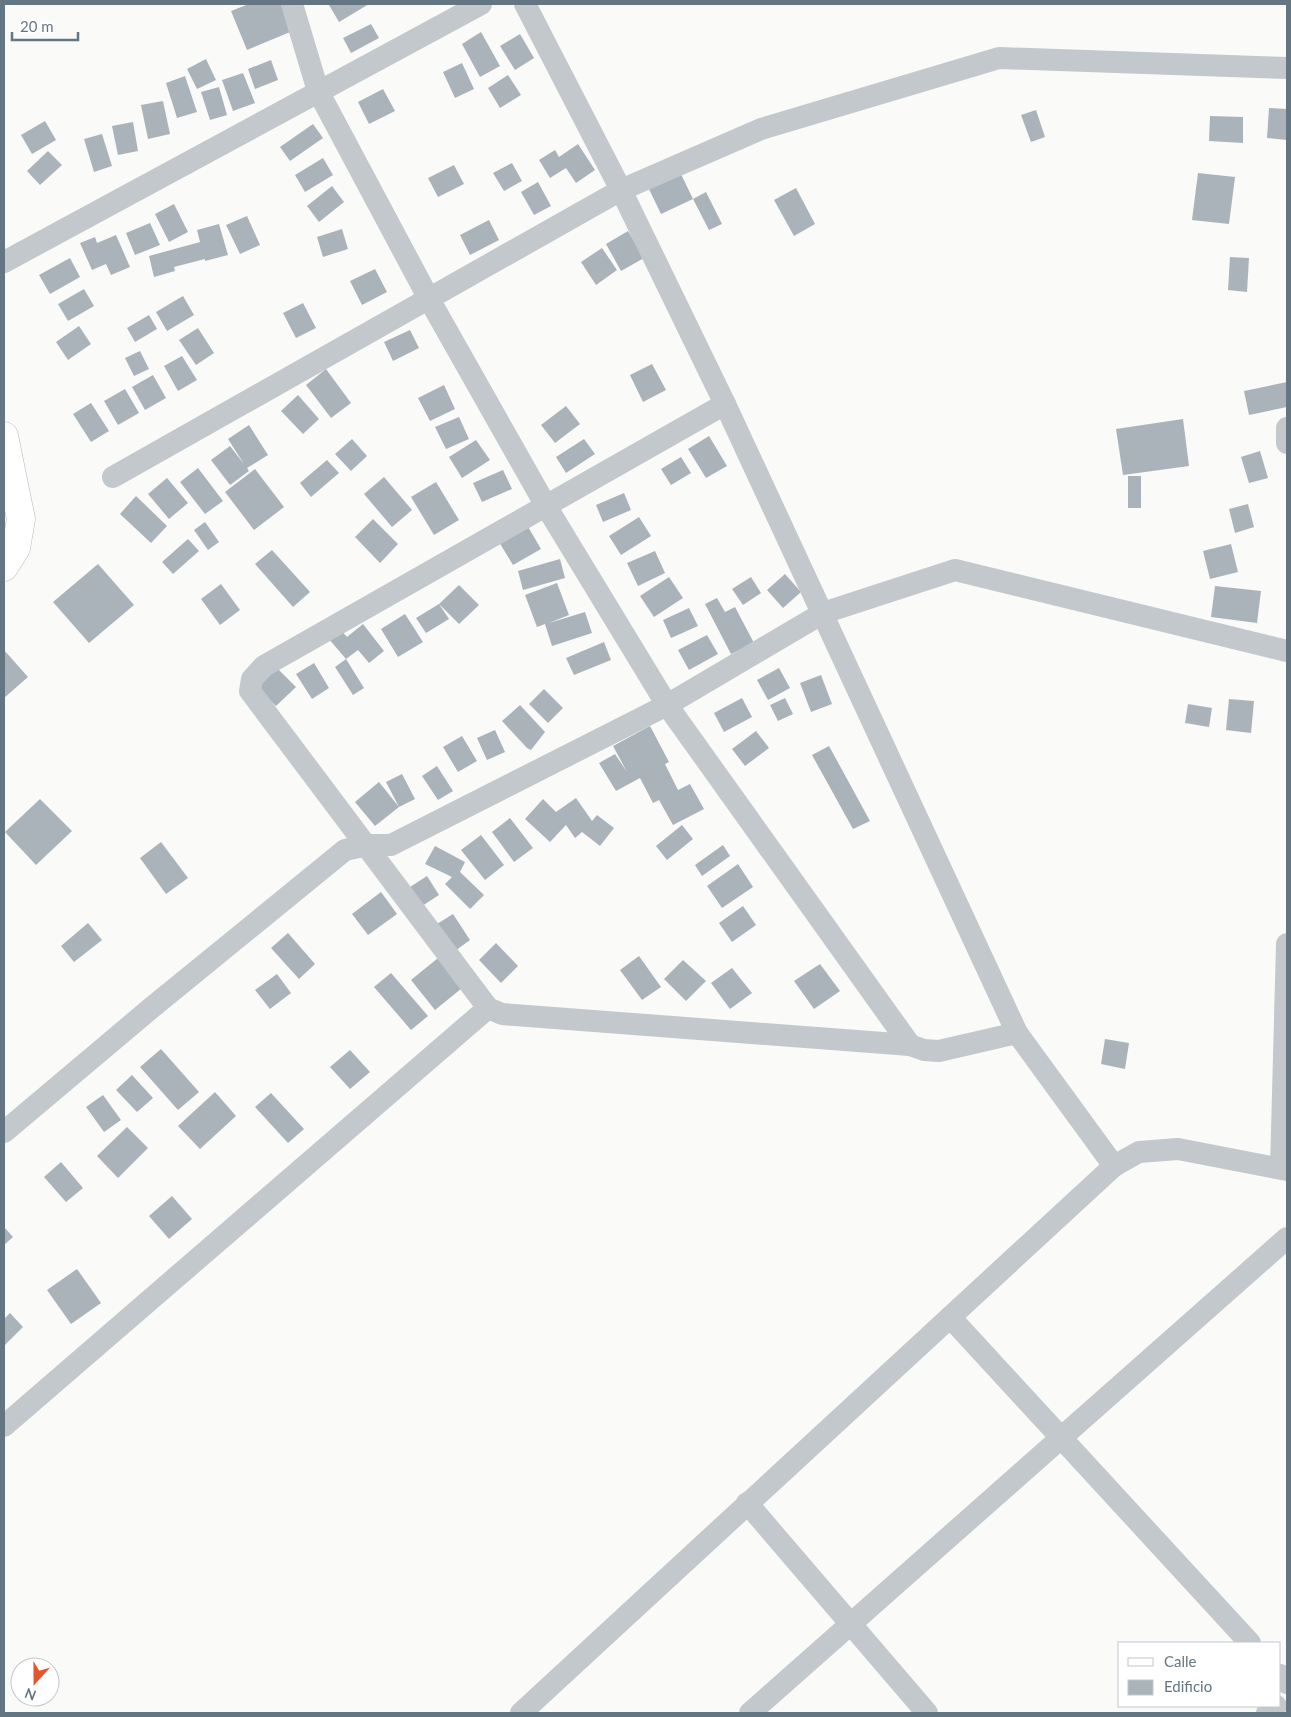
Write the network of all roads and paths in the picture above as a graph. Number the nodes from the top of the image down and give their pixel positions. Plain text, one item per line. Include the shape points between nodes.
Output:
1 (292, 4) edge
2 (481, 4) edge
3 (525, 4) edge
4 (1287, 68) edge
5 (318, 91) junction
6 (621, 190) junction
7 (4, 262) edge
8 (429, 299) junction
9 (725, 404) junction
10 (1287, 428) edge
11 (4, 436) edge
12 (1287, 443) edge
13 (113, 477) dead end
14 (546, 506) junction
15 (4, 567) edge
16 (823, 613) junction
17 (1287, 651) edge
18 (667, 705) junction
19 (368, 846) junction
20 (1287, 944) edge
21 (488, 1008) junction
22 (1016, 1033) junction
23 (910, 1045) junction
24 (4, 1132) edge
25 (1114, 1166) junction
26 (1284, 1169) edge
27 (1287, 1238) edge
28 (950, 1317) junction
29 (4, 1426) edge
30 (1061, 1438) junction
31 (747, 1503) junction
32 (851, 1624) junction
33 (1249, 1642) edge
34 (520, 1713) edge
35 (750, 1713) edge
36 (927, 1713) edge

1 - 5 street
2 - 5 street
3 - 6 street
4 - 6 street via 999,58 761,129
5 - 7 street
5 - 8 street
6 - 8 street
6 - 9 street
8 - 13 street
8 - 14 street
9 - 14 street
9 - 16 street
10 - 12 street
11 - 15 main road via 21,519 16,548
14 - 18 street
14 - 19 street via 264,666 252,679 250,691
16 - 17 street via 955,570
16 - 18 street
16 - 22 street
18 - 19 street via 391,844
18 - 23 street
19 - 21 street
19 - 24 street via 345,850
20 - 26 street
21 - 23 street via 502,1014
21 - 29 street
22 - 23 street via 939,1051
22 - 25 street
25 - 26 street via 1139,1152 1178,1149
25 - 28 street
27 - 30 street
28 - 30 street
28 - 31 street
30 - 32 street
30 - 33 street
31 - 32 street
31 - 34 street
32 - 35 street
32 - 36 street

